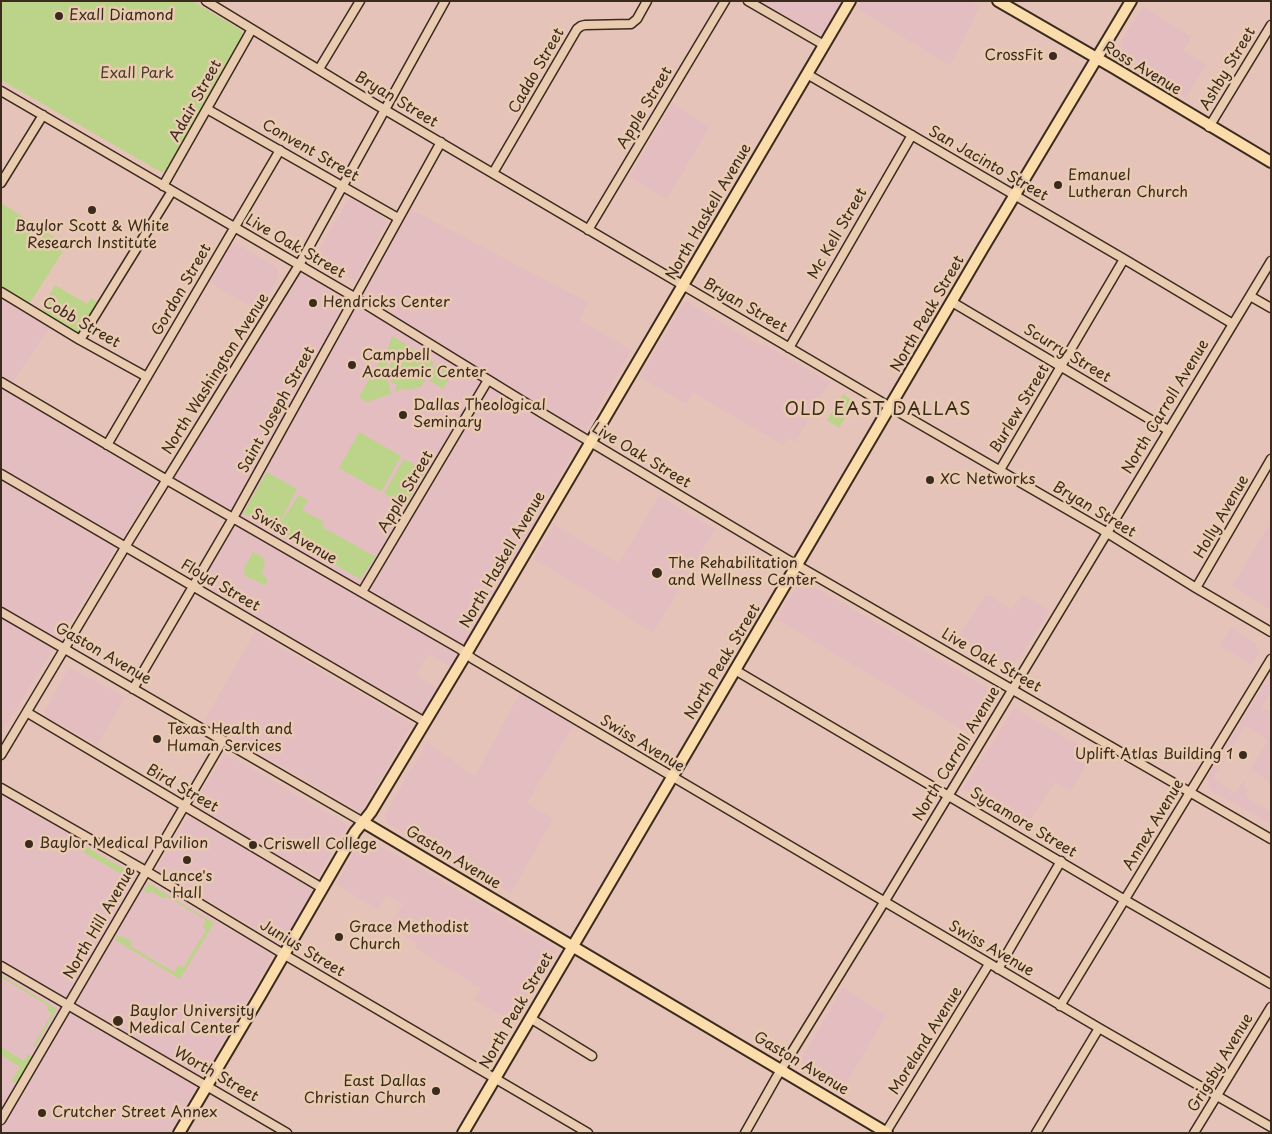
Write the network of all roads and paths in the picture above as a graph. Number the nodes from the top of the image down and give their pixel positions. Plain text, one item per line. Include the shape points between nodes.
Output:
1 (206, 1) edge
2 (360, 1) edge
3 (445, 1) edge
4 (647, 1) edge
5 (725, 1) edge
6 (748, 1) edge
7 (850, 1) edge
8 (998, 1) edge
9 (1130, 1) edge
10 (1271, 25) edge
11 (252, 29) junction
12 (824, 45) junction
13 (1097, 59) junction
14 (319, 69) junction
15 (807, 74) junction
16 (1, 91) edge
17 (207, 109) junction
18 (385, 110) junction
19 (42, 115) junction
20 (1209, 126) junction
21 (912, 136) junction
22 (441, 142) junction
23 (280, 150) junction
24 (1271, 162) edge
25 (493, 173) junction
26 (1, 183) edge
27 (163, 186) junction
28 (344, 187) junction
29 (172, 191) junction
30 (1015, 195) junction
31 (398, 218) junction
32 (234, 228) junction
33 (588, 230) junction
34 (1124, 259) junction
35 (1271, 261) edge
36 (299, 266) junction
37 (683, 285) junction
38 (1, 292) edge
39 (1250, 296) junction
40 (355, 298) junction
41 (952, 302) junction
42 (1271, 308) edge
43 (1233, 324) junction
44 (80, 340) junction
45 (789, 348) junction
46 (1061, 366) junction
47 (147, 377) junction
48 (488, 380) junction
49 (1, 382) edge
50 (890, 407) junction
51 (1168, 430) junction
52 (590, 442) junction
53 (107, 445) junction
54 (1271, 459) edge
55 (1000, 470) junction
56 (1, 474) edge
57 (167, 480) junction
58 (233, 518) junction
59 (1106, 533) junction
60 (126, 547) junction
61 (798, 565) junction
62 (193, 586) junction
63 (1196, 588) junction
64 (362, 592) junction
65 (1, 612) edge
66 (1271, 632) edge
67 (66, 649) junction
68 (466, 654) junction
69 (1271, 659) edge
70 (735, 670) junction
71 (134, 689) junction
72 (1012, 689) junction
73 (28, 713) junction
74 (425, 722) junction
75 (223, 740) junction
76 (1, 756) edge
77 (672, 777) junction
78 (1, 788) edge
79 (1190, 791) junction
80 (948, 795) junction
81 (184, 806) junction
82 (363, 822) junction
83 (1271, 839) edge
84 (1061, 861) junction
85 (146, 871) junction
86 (322, 888) junction
87 (1125, 900) junction
88 (884, 902) junction
89 (572, 946) junction
90 (284, 954) junction
91 (989, 964) junction
92 (1, 966) edge
93 (998, 969) junction
94 (1271, 984) edge
95 (68, 1004) junction
96 (1060, 1006) junction
97 (1271, 1007) edge
98 (530, 1018) junction
99 (1099, 1028) junction
100 (592, 1056) dead end
101 (781, 1070) junction
102 (495, 1079) junction
103 (207, 1085) junction
104 (1217, 1095) junction
105 (1, 1120) edge
106 (1271, 1127) edge
107 (887, 1132) edge
108 (179, 1133) edge
109 (287, 1133) edge
110 (463, 1133) edge
111 (588, 1133) edge
112 (745, 1133) edge
113 (1036, 1133) edge
114 (1194, 1133) edge

1 - 11 street, Bryan Street
2 - 14 street
3 - 18 street, North Washington Avenue
4 - 25 street, Caddo Street via 631,24 585,25 578,29
5 - 33 street, Apple Street
6 - 12 street
7 - 12 main road, North Haskell Avenue
8 - 13 main road, Ross Avenue
9 - 13 main road, North Peak Street
10 - 20 street, Ashby Street
11 - 14 street, Bryan Street
11 - 17 street, Adair Street
12 - 15 main road, North Haskell Avenue
13 - 20 main road, Ross Avenue
13 - 30 main road, North Peak Street
14 - 18 street, Bryan Street
15 - 21 street, San Jacinto Street
15 - 37 main road, North Haskell Avenue
16 - 19 street, Live Oak Street
17 - 23 street, Convent Street
17 - 27 street, Adair Street
18 - 22 street, Bryan Street
18 - 28 street, North Washington Avenue
19 - 26 street
19 - 27 street, Live Oak Street
20 - 24 main road, Ross Avenue
21 - 30 street, San Jacinto Street
21 - 45 street, Mc Kell Street
22 - 25 street, Bryan Street
22 - 31 street, Saint Joseph Street
23 - 28 street, Convent Street
23 - 32 street, Gordon Street
25 - 33 street, Bryan Street
27 - 29 street, Live Oak Street
28 - 31 street, Convent Street
28 - 36 street, North Washington Avenue
29 - 32 street, Live Oak Street
29 - 44 street
30 - 34 street, San Jacinto Street
30 - 41 main road, North Peak Street
31 - 40 street, Saint Joseph Street
32 - 36 street, Live Oak Street
32 - 47 street, Gordon Street
33 - 37 street, Bryan Street
34 - 43 street, San Jacinto Street
34 - 46 street, Burlew Street
35 - 39 street, North Carroll Avenue
36 - 40 street, Live Oak Street
36 - 57 street, North Washington Avenue
37 - 45 street, Bryan Street
37 - 52 main road, North Haskell Avenue
38 - 44 street, Cobb Street
39 - 42 street
39 - 43 street, North Carroll Avenue
40 - 48 street, Live Oak Street
40 - 58 street, Saint Joseph Street
41 - 46 street, Scurry Street
41 - 50 main road, North Peak Street
43 - 51 street, North Carroll Avenue
44 - 47 street, Cobb Street
45 - 50 street, Bryan Street
46 - 51 street, Scurry Street
46 - 55 street, Burlew Street
47 - 53 street, Gordon Street
48 - 52 street, Live Oak Street
48 - 64 street, Apple Street
49 - 53 street, Swiss Avenue
50 - 55 street, Bryan Street
50 - 61 main road, North Peak Street
51 - 59 street, North Carroll Avenue
52 - 61 street, Live Oak Street
52 - 68 main road, North Haskell Avenue
53 - 57 street, Swiss Avenue
54 - 63 street, Holly Avenue
55 - 59 street, Bryan Street
56 - 60 street, Floyd Street
57 - 58 street, Swiss Avenue
57 - 60 street, North Washington Avenue
58 - 62 street, Saint Joseph Street
58 - 64 street, Swiss Avenue
59 - 63 street, Bryan Street
59 - 72 street, North Carroll Avenue
60 - 62 street, Floyd Street
60 - 67 street, North Washington Avenue
61 - 70 main road, North Peak Street
61 - 72 street, Live Oak Street
62 - 71 street, Saint Joseph Street
62 - 74 street, Floyd Street
63 - 66 street, Bryan Street
64 - 68 street, Swiss Avenue
65 - 67 street, Gaston Avenue
67 - 71 street, Gaston Avenue
67 - 73 street, North Washington Avenue
68 - 74 main road, North Haskell Avenue
68 - 77 street, Swiss Avenue
69 - 79 street, Annex Avenue
70 - 77 main road, North Peak Street
70 - 80 street, Sycamore Street
71 - 75 street, Gaston Avenue
72 - 79 street, Live Oak Street
72 - 80 street, North Carroll Avenue
73 - 76 street, North Washington Avenue
73 - 81 street, Bird Street
74 - 82 main road, North Haskell Avenue
75 - 81 street, North Hill Avenue
75 - 82 street, Gaston Avenue
77 - 88 street, Swiss Avenue
77 - 89 main road, North Peak Street
78 - 85 street, Junius Street
79 - 83 street, Live Oak Street
79 - 87 street, Annex Avenue
80 - 84 street, Sycamore Street
80 - 88 street, North Carroll Avenue
81 - 85 street, North Hill Avenue
81 - 86 street, Bird Street
82 - 86 main road, North Haskell Avenue
82 - 89 main road, Gaston Avenue
84 - 87 street, Sycamore Street
84 - 93 street
85 - 90 street, Junius Street
85 - 95 street, North Hill Avenue
86 - 90 main road, North Haskell Avenue
87 - 94 street, Sycamore Street
87 - 96 street, Annex Avenue
88 - 91 street, Swiss Avenue
88 - 101 street, North Carroll Avenue
89 - 98 main road, North Peak Street
89 - 101 main road, Gaston Avenue
90 - 102 street, Junius Street
90 - 103 main road, North Haskell Avenue
91 - 93 street, Swiss Avenue
91 - 107 street, Moreland Avenue
92 - 95 street, Worth Street
93 - 96 street, Swiss Avenue
95 - 103 street, Worth Street
95 - 105 street, North Hill Avenue
96 - 99 street, Swiss Avenue
97 - 104 street, Grigsby Avenue
98 - 100 street
98 - 102 main road, North Peak Street
99 - 104 street, Swiss Avenue
99 - 113 street
101 - 107 main road, Gaston Avenue
101 - 112 street, North Carroll Avenue
102 - 110 main road, North Peak Street
102 - 111 street, Junius Street
103 - 108 main road, North Haskell Avenue
103 - 109 street, Worth Street
104 - 106 street, Swiss Avenue
104 - 114 street, Grigsby Avenue

